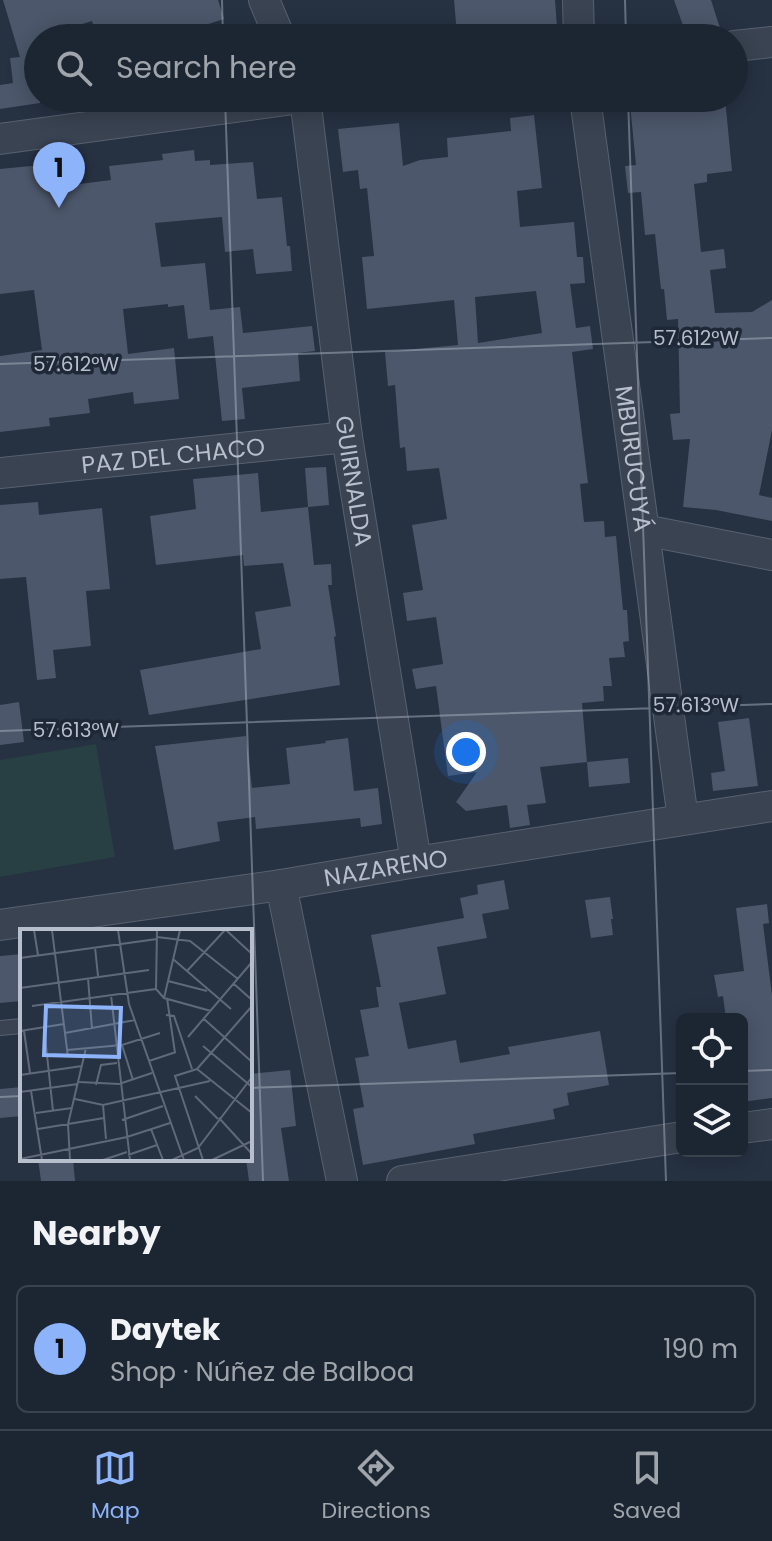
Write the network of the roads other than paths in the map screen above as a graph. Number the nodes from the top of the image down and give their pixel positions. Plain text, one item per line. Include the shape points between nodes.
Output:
1 (264, 0) edge
2 (578, 0) edge
3 (274, 24) edge
4 (579, 24) edge
5 (772, 42) edge
6 (748, 45) edge
7 (200, 112) edge
8 (305, 112) edge
9 (587, 112) edge
10 (0, 139) edge
11 (347, 437) junction
12 (0, 473) edge
13 (644, 530) junction
14 (772, 555) edge
15 (772, 806) edge
16 (683, 819) junction
17 (416, 862) junction
18 (281, 885) junction
19 (0, 925) edge
20 (20, 1026) edge
21 (0, 1028) edge
22 (772, 1124) edge
23 (748, 1127) edge
24 (676, 1138) edge
25 (342, 1181) edge
26 (402, 1181) edge

1 - 3 street
2 - 4 street
5 - 6 street
7 - 10 street
8 - 11 street, GUIRNALDA
9 - 13 street, MBURUCUYÁ
11 - 12 street, PAZ DEL CHACO
11 - 17 street, GUIRNALDA
13 - 14 street
13 - 16 street, MBURUCUYÁ
15 - 16 street, NAZARENO
16 - 17 street, NAZARENO
17 - 18 street, NAZARENO
18 - 19 street, NAZARENO
18 - 25 street
20 - 21 lane
22 - 23 street
24 - 26 street

